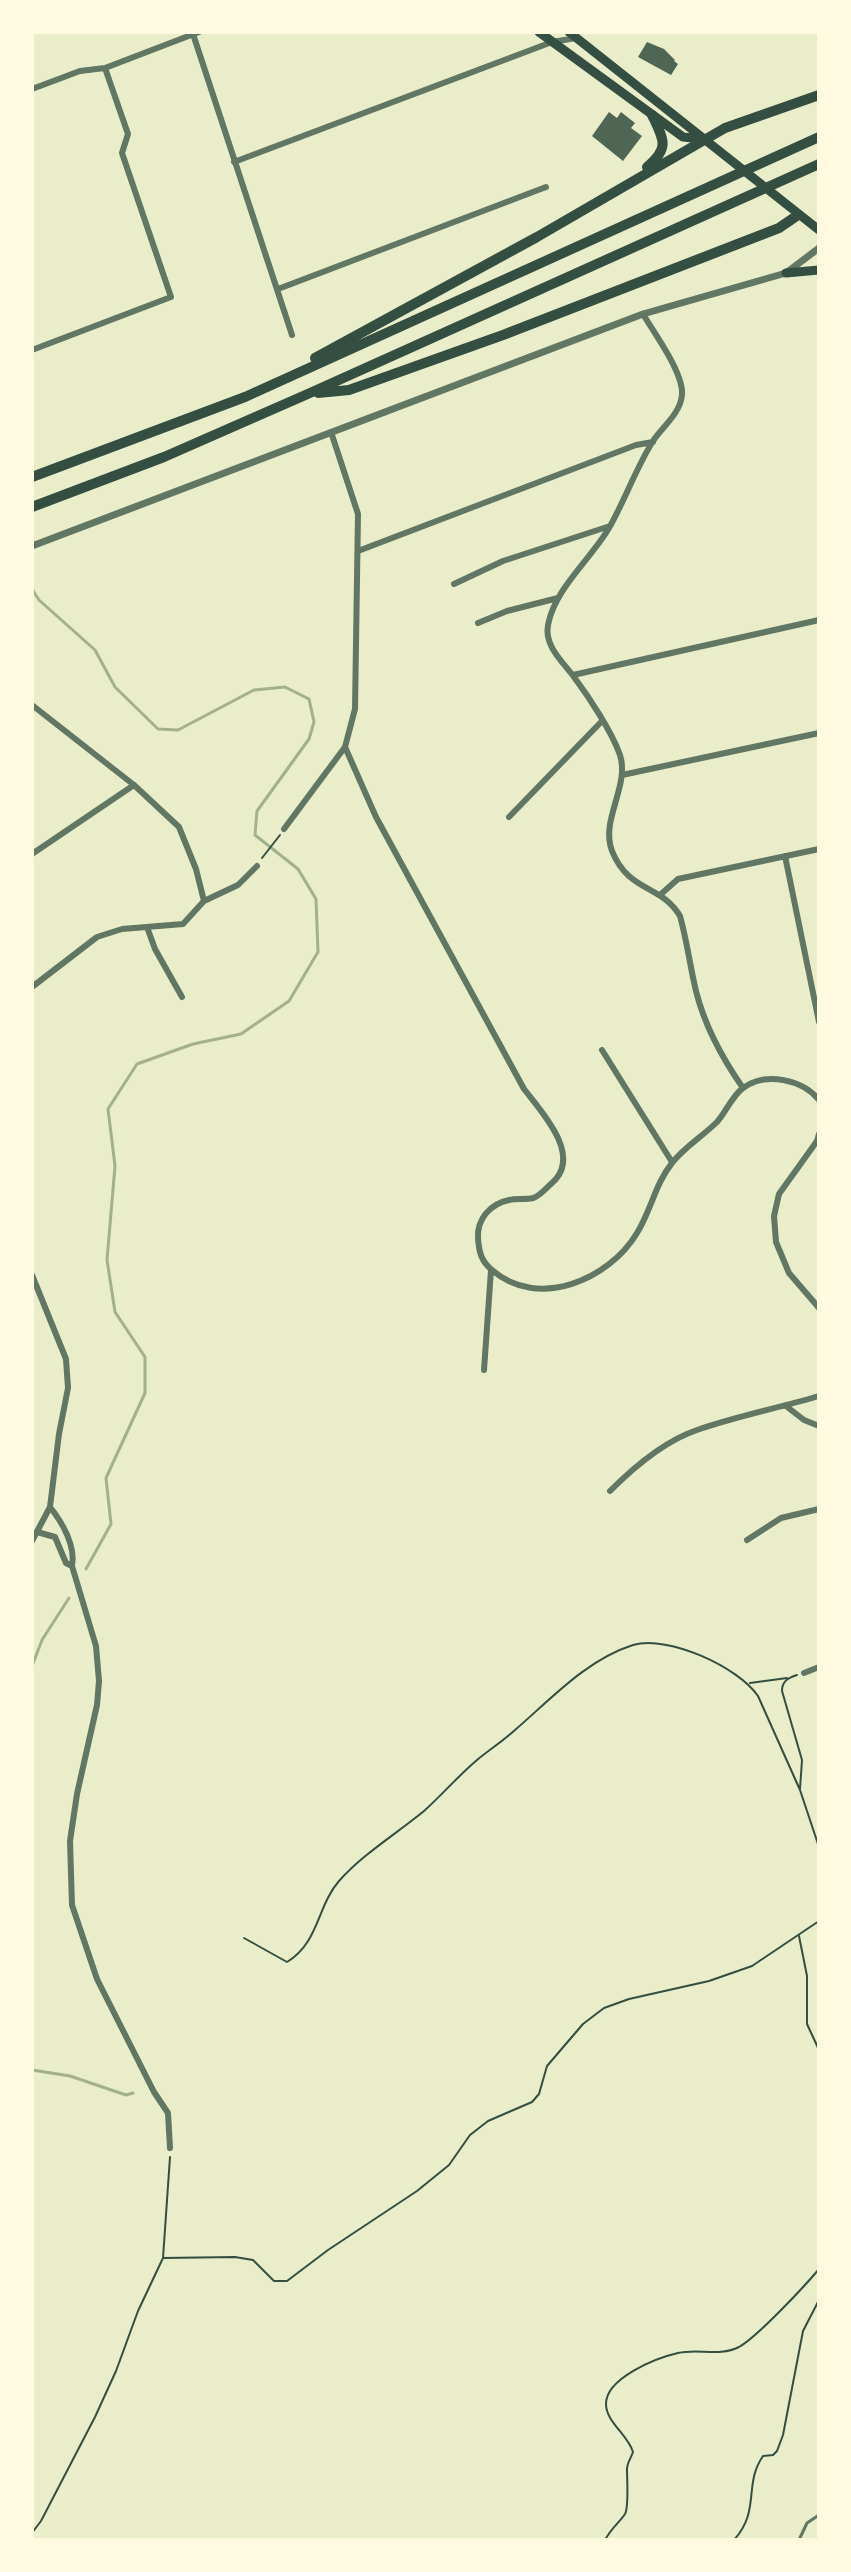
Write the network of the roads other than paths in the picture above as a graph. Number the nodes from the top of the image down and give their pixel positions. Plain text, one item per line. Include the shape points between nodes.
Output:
1 (539, 32) edge
2 (196, 33) edge
3 (573, 35) edge
4 (552, 42) junction
5 (105, 68) junction
6 (32, 89) edge
7 (819, 95) edge
8 (652, 115) junction
9 (819, 137) edge
10 (704, 140) junction
11 (234, 162) junction
12 (819, 164) edge
13 (627, 185) junction
14 (546, 187) dead end
15 (798, 215) junction
16 (819, 230) edge
17 (819, 248) edge
18 (819, 270) edge
19 (786, 273) junction
20 (278, 289) junction
21 (643, 314) junction
22 (292, 335) dead end
23 (32, 350) edge
24 (310, 393) junction
25 (245, 397) junction
26 (331, 432) junction
27 (653, 442) junction
28 (32, 476) edge
29 (32, 507) edge
30 (610, 526) junction
31 (32, 546) edge
32 (358, 551) junction
33 (454, 584) dead end
34 (559, 597) junction
35 (819, 620) edge
36 (478, 623) dead end
37 (573, 675) junction
38 (32, 705) edge
39 (602, 721) junction
40 (819, 733) edge
41 (345, 747) junction
42 (622, 775) junction
43 (134, 785) junction
44 (509, 817) dead end
45 (284, 829) road end
46 (819, 849) edge
47 (32, 854) edge
48 (785, 856) junction
49 (257, 866) road end
50 (660, 895) junction
51 (204, 901) junction
52 (147, 927) junction
53 (32, 987) edge
54 (182, 997) dead end
55 (819, 1022) edge
56 (602, 1050) dead end
57 (743, 1088) junction
58 (819, 1099) edge
59 (819, 1134) edge
60 (672, 1162) junction
61 (491, 1270) junction
62 (32, 1275) edge
63 (819, 1308) edge
64 (484, 1370) dead end
65 (819, 1396) edge
66 (786, 1406) junction
67 (819, 1426) edge
68 (610, 1491) dead end
69 (50, 1507) junction
70 (819, 1509) edge
71 (37, 1532) junction
72 (65, 1533) junction
73 (55, 1537) junction
74 (747, 1540) dead end
75 (32, 1541) edge
76 (72, 1566) junction
77 (819, 1667) edge
78 (804, 1673) road end
79 (170, 2148) road end
80 (819, 2515) edge
81 (799, 2540) edge

1 - 4 main road
2 - 5 street
2 - 11 street
3 - 4 street
3 - 10 main road
4 - 8 main road
4 - 11 street
5 - 6 street via 80,71
5 - 23 street via 128,134 122,153 171,297
7 - 10 highway via 746,119
8 - 10 main road via 683,137
8 - 13 highway via 664,144 660,156
9 - 25 highway
10 - 13 highway
10 - 15 main road
11 - 20 street
12 - 24 highway
13 - 25 highway
14 - 20 street
15 - 16 main road
15 - 24 highway via 779,228 515,331 349,390
17 - 19 street
18 - 19 main road
19 - 21 street
20 - 22 street
21 - 26 street
21 - 27 street via 679,377 682,395
24 - 29 highway
25 - 28 highway
26 - 31 street
26 - 32 street via 355,498
27 - 30 street
27 - 32 street
30 - 33 street via 503,561
30 - 34 street
32 - 41 street via 355,709
34 - 36 street
34 - 37 street via 547,627 551,646
35 - 37 street
37 - 39 street
38 - 43 street
39 - 42 street via 621,756
39 - 44 street
40 - 42 street
41 - 45 street
41 - 61 street via 376,817 564,1153 558,1177 535,1197 507,1200 485,1212 478,1230 480,1255
42 - 50 street via 611,848 622,870
43 - 47 street
43 - 51 street via 179,827
46 - 48 street
48 - 50 street via 678,879
48 - 55 street
49 - 51 street via 238,885
50 - 57 street via 680,916 708,1028
51 - 52 street via 183,924
52 - 53 street via 97,937
52 - 54 street
56 - 60 street
57 - 58 street via 789,1080
57 - 60 street via 718,1120
59 - 63 street via 779,1194 774,1216 776,1242 789,1273
60 - 61 street via 638,1233 615,1261 565,1287 538,1289 514,1285
61 - 64 street
62 - 69 street via 66,1359 68,1388
65 - 66 street
66 - 67 street
66 - 68 street via 695,1430 631,1470
69 - 71 street
69 - 72 street
70 - 74 street via 781,1518
71 - 73 street
71 - 75 street
72 - 73 street
72 - 76 street
73 - 76 street
76 - 79 street via 93,1631 99,1681 70,1841 72,1905 97,1979 168,2113
77 - 78 street
80 - 81 lane via 807,2523

